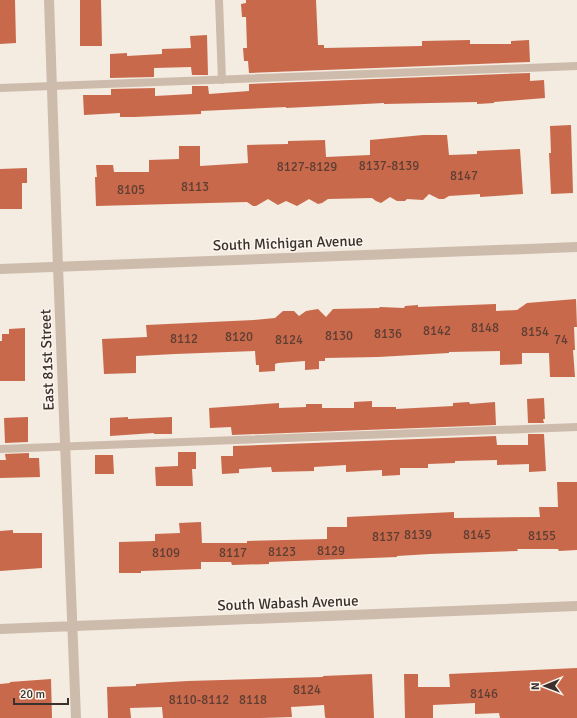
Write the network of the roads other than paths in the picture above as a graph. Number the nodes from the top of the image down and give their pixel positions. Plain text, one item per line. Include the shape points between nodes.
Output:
1 (49, 0) edge
2 (219, 0) edge
3 (577, 66) edge
4 (222, 80) junction
5 (52, 86) junction
6 (0, 88) edge
7 (577, 247) edge
8 (58, 266) junction
9 (0, 269) edge
10 (577, 428) edge
11 (66, 446) junction
12 (0, 449) edge
13 (577, 606) edge
14 (73, 626) junction
15 (0, 629) edge
16 (76, 718) edge

1 - 5 street, East 81st Street
2 - 4 lane
3 - 4 lane
4 - 5 lane
5 - 6 lane
5 - 8 street, East 81st Street
7 - 8 street, South Michigan Avenue
8 - 9 street, South Michigan Avenue
8 - 11 street, East 81st Street
10 - 11 lane
11 - 12 lane
11 - 14 street, East 81st Street
13 - 14 street, South Wabash Avenue
14 - 15 street, South Wabash Avenue
14 - 16 street, East 81st Street

